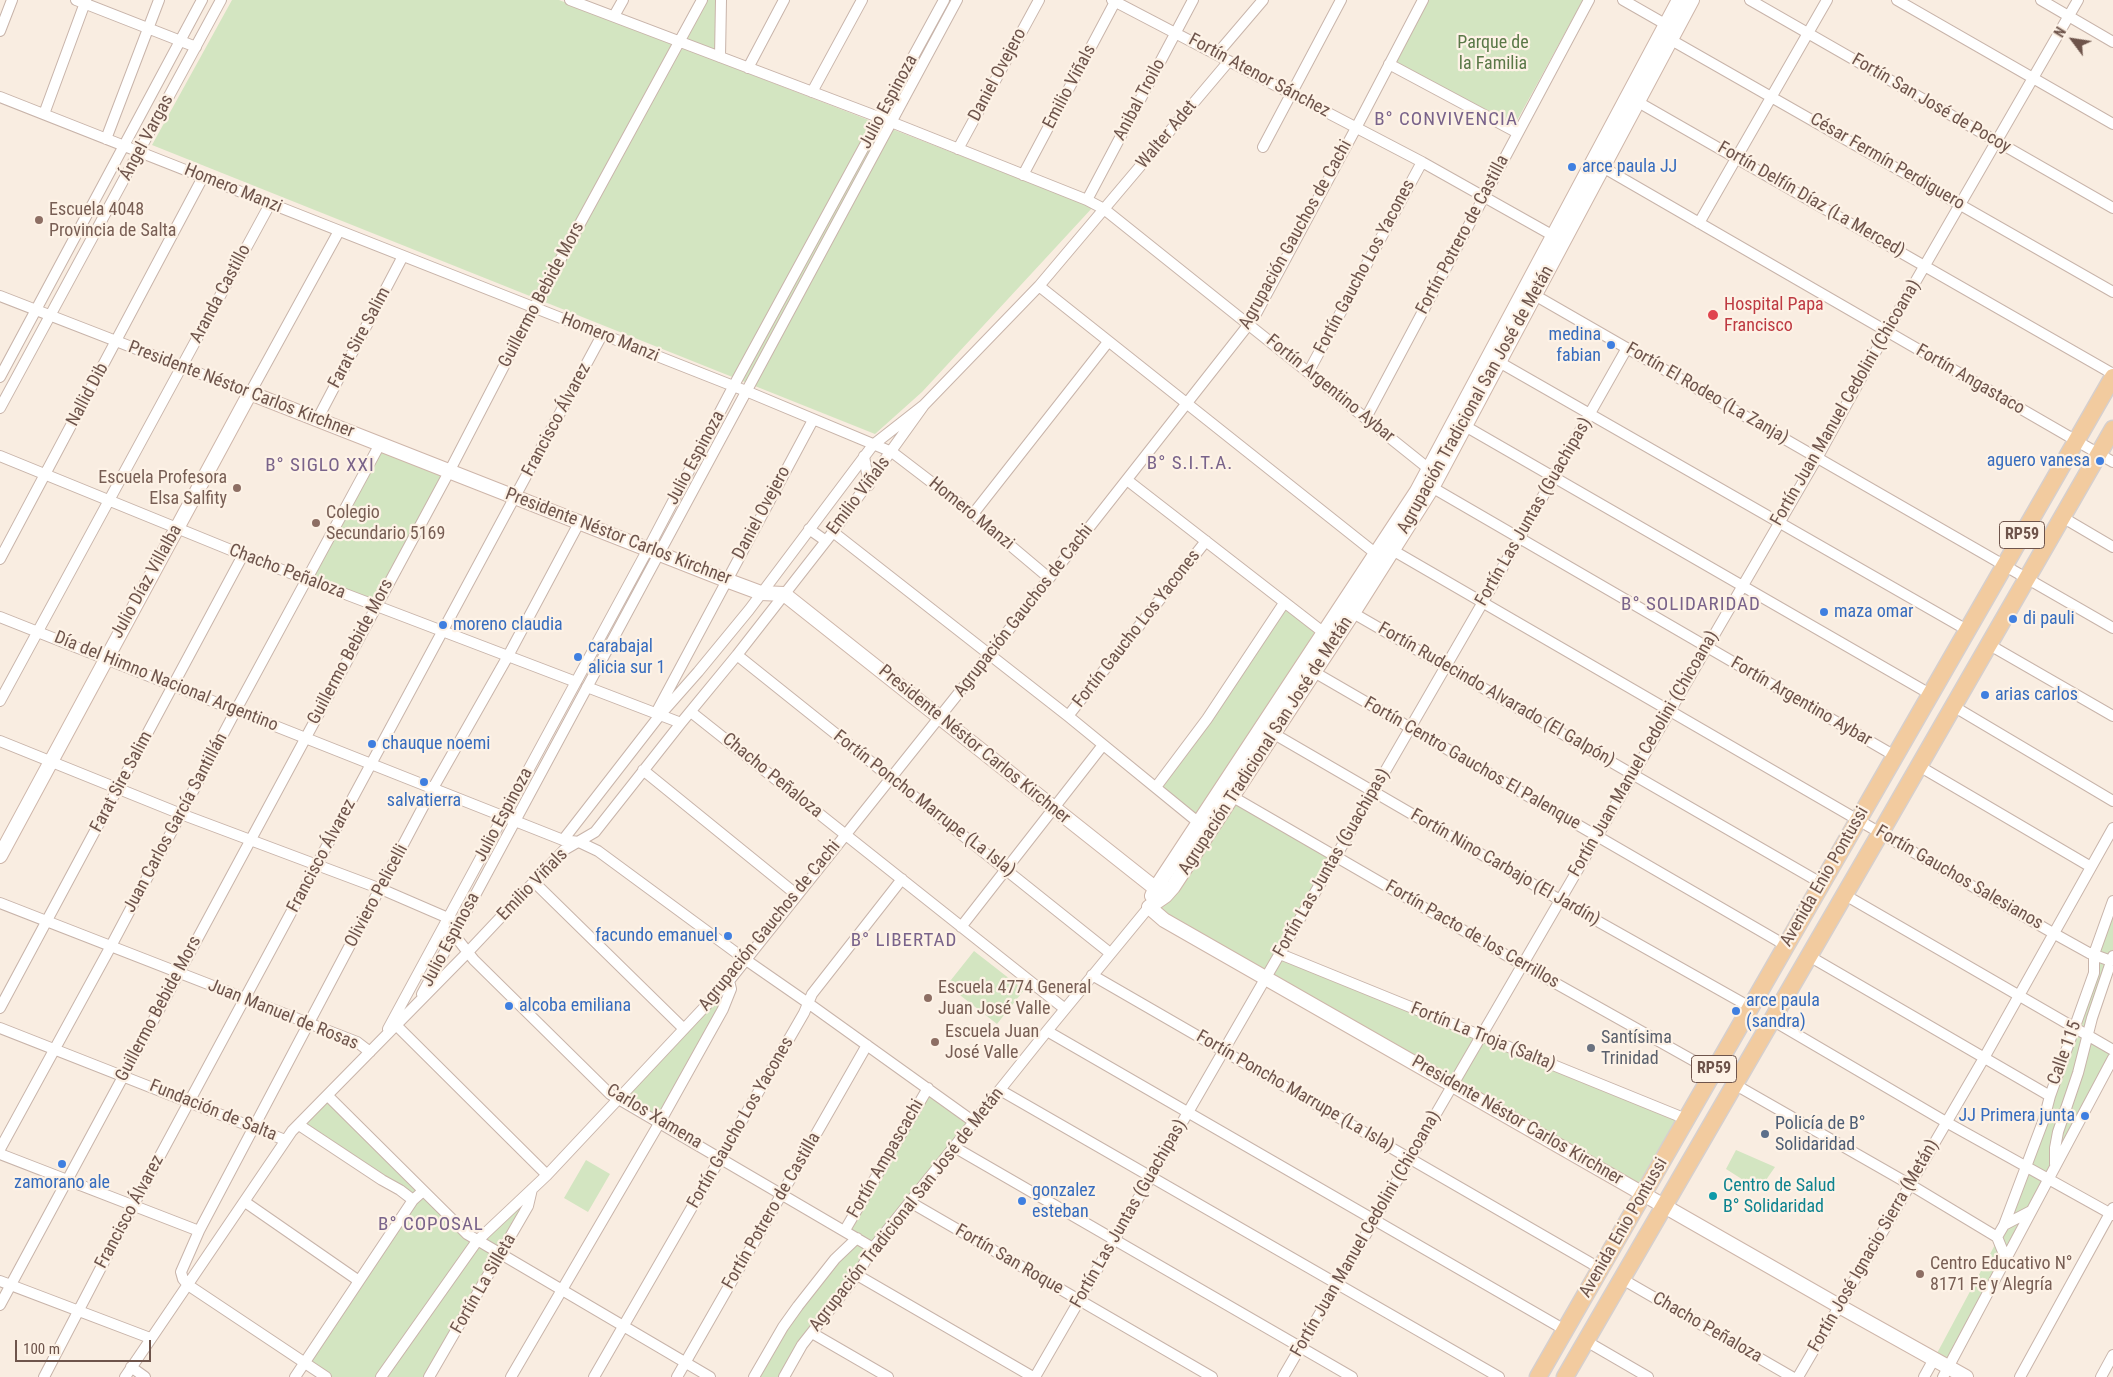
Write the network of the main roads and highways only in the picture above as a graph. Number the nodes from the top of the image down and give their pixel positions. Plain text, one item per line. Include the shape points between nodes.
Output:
1 (2113, 376) edge
2 (2113, 428) edge
3 (1538, 1377) edge
4 (1565, 1377) edge

1 - 3 main road, Avenida Enio Pontussi / RP59
2 - 4 main road, Avenida Enio Pontussi / RP59

